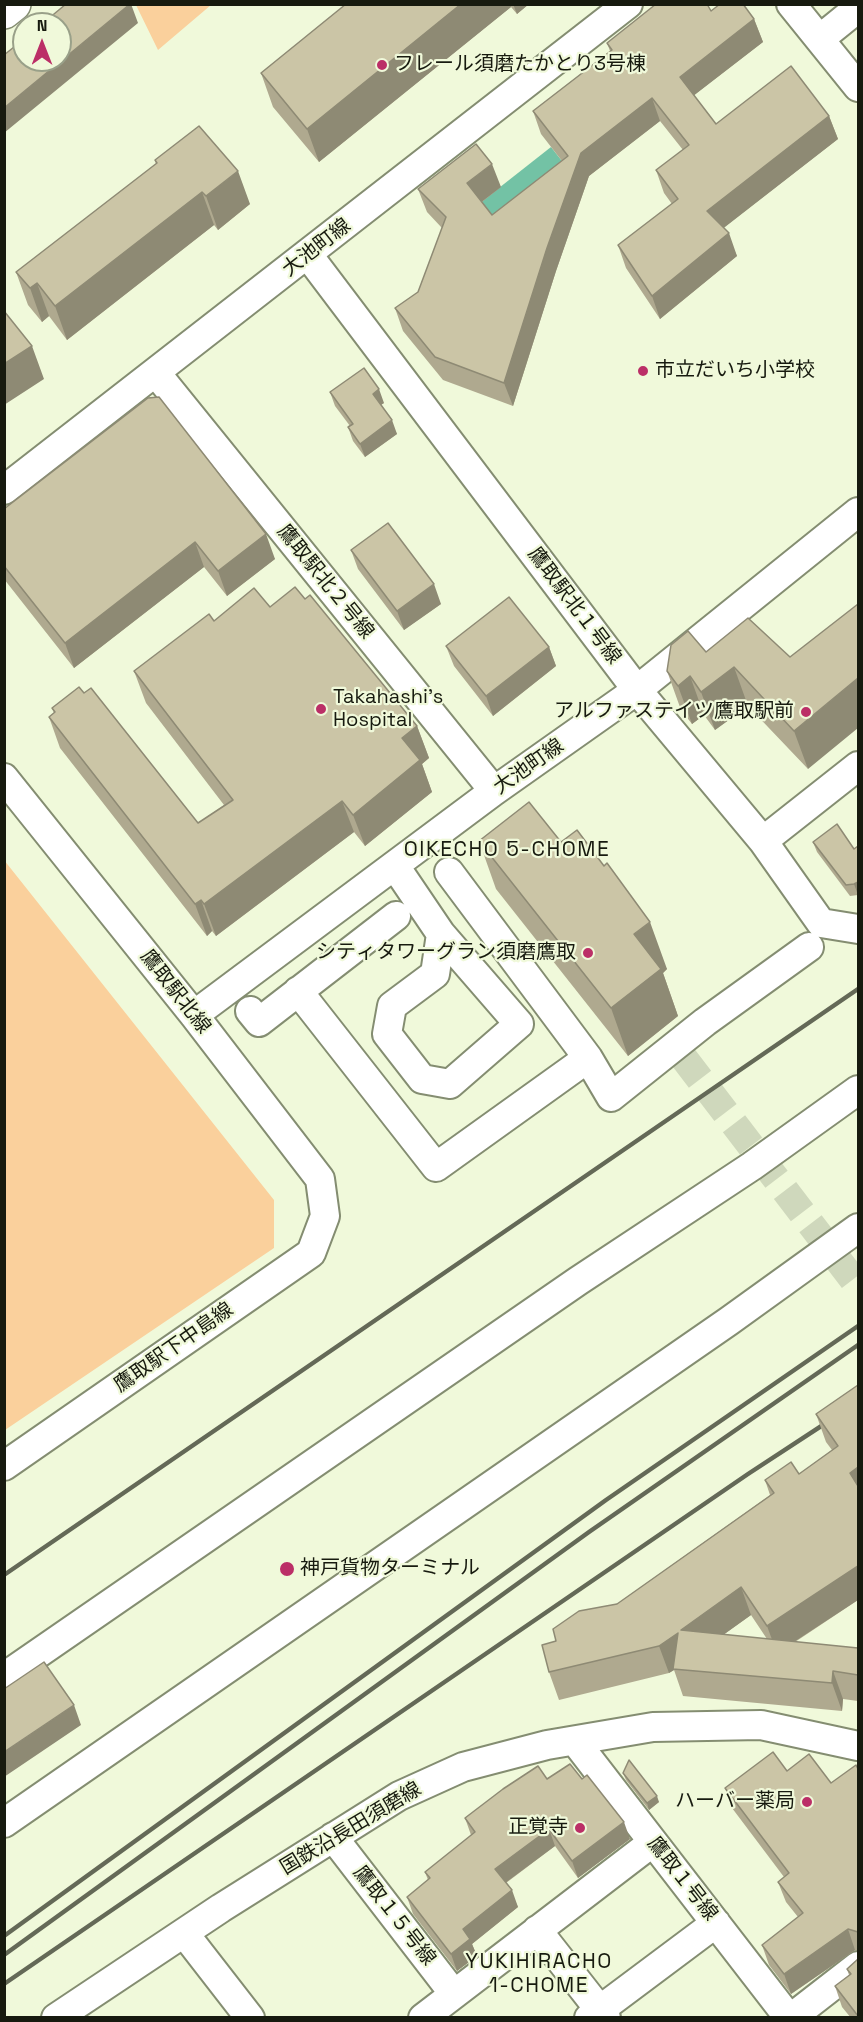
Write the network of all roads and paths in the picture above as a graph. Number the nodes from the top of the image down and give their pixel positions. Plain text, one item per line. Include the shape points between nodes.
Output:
1 (14, 4) edge
2 (628, 4) edge
3 (791, 4) edge
4 (858, 8) edge
5 (4, 12) edge
6 (821, 38) junction
7 (858, 87) edge
8 (308, 255) junction
9 (156, 373) junction
10 (4, 490) edge
11 (858, 512) edge
12 (637, 690) junction
13 (858, 766) edge
14 (4, 778) edge
15 (494, 791) junction
16 (763, 841) junction
17 (395, 866) junction
18 (448, 873) dead end
19 (396, 916) dead end
20 (858, 929) edge
21 (441, 934) junction
22 (809, 947) dead end
23 (298, 991) junction
24 (250, 1011) dead end
25 (194, 1015) junction
26 (588, 1058) junction
27 (858, 1090) edge
28 (325, 1216) joint
29 (858, 1228) edge
30 (4, 1466) edge
31 (4, 1677) edge
32 (575, 1741) junction
33 (858, 1746) edge
34 (4, 1822) edge
35 (333, 1837) junction
36 (653, 1842) junction
37 (716, 1923) junction
38 (537, 1930) junction
39 (184, 1933) junction
40 (858, 1966) edge
41 (454, 1994) junction
42 (598, 2015) edge
43 (56, 2018) edge
44 (250, 2018) edge
45 (423, 2018) edge
46 (790, 2018) edge

1 - 5 main road
2 - 8 street, 大池町線
3 - 6 street
4 - 6 street
6 - 7 street
8 - 9 street, 大池町線
8 - 12 street, 鷹取駅北１号線
9 - 10 street, 大池町線
9 - 15 street, 鷹取駅北２号線
11 - 12 street, 大池町線
12 - 15 street, 大池町線
12 - 16 street, 鷹取駅北１号線
13 - 16 street
14 - 25 street, 鷹取駅北線
15 - 17 street, 大池町線
16 - 20 street, 鷹取駅北１号線 via 821,923
17 - 21 street
17 - 25 street, 大池町線
18 - 26 street
19 - 23 street
21 - 21 street via 519,1024 450,1084 422,1078 387,1034 392,1006 435,974
22 - 26 street via 679,1051 611,1097
23 - 24 street via 259,1022
23 - 26 street via 436,1167
25 - 28 street, 鷹取駅北線 via 320,1179
27 - 31 street
28 - 30 street, 鷹取駅下中島線 via 311,1253
29 - 34 street
32 - 33 street, 国鉄沿長田須磨線 via 653,1727 762,1725
32 - 35 street, 国鉄沿長田須磨線 via 464,1767 399,1796
32 - 36 street, 鷹取１号線
35 - 39 street, 国鉄沿長田須磨線
35 - 41 street, 鷹取１５号線
36 - 37 street, 鷹取１号線
36 - 38 street
37 - 42 street
37 - 46 street, 鷹取１号線
38 - 41 street
38 - 42 street
39 - 43 street, 国鉄沿長田須磨線
39 - 44 street
40 - 46 street
41 - 45 street

